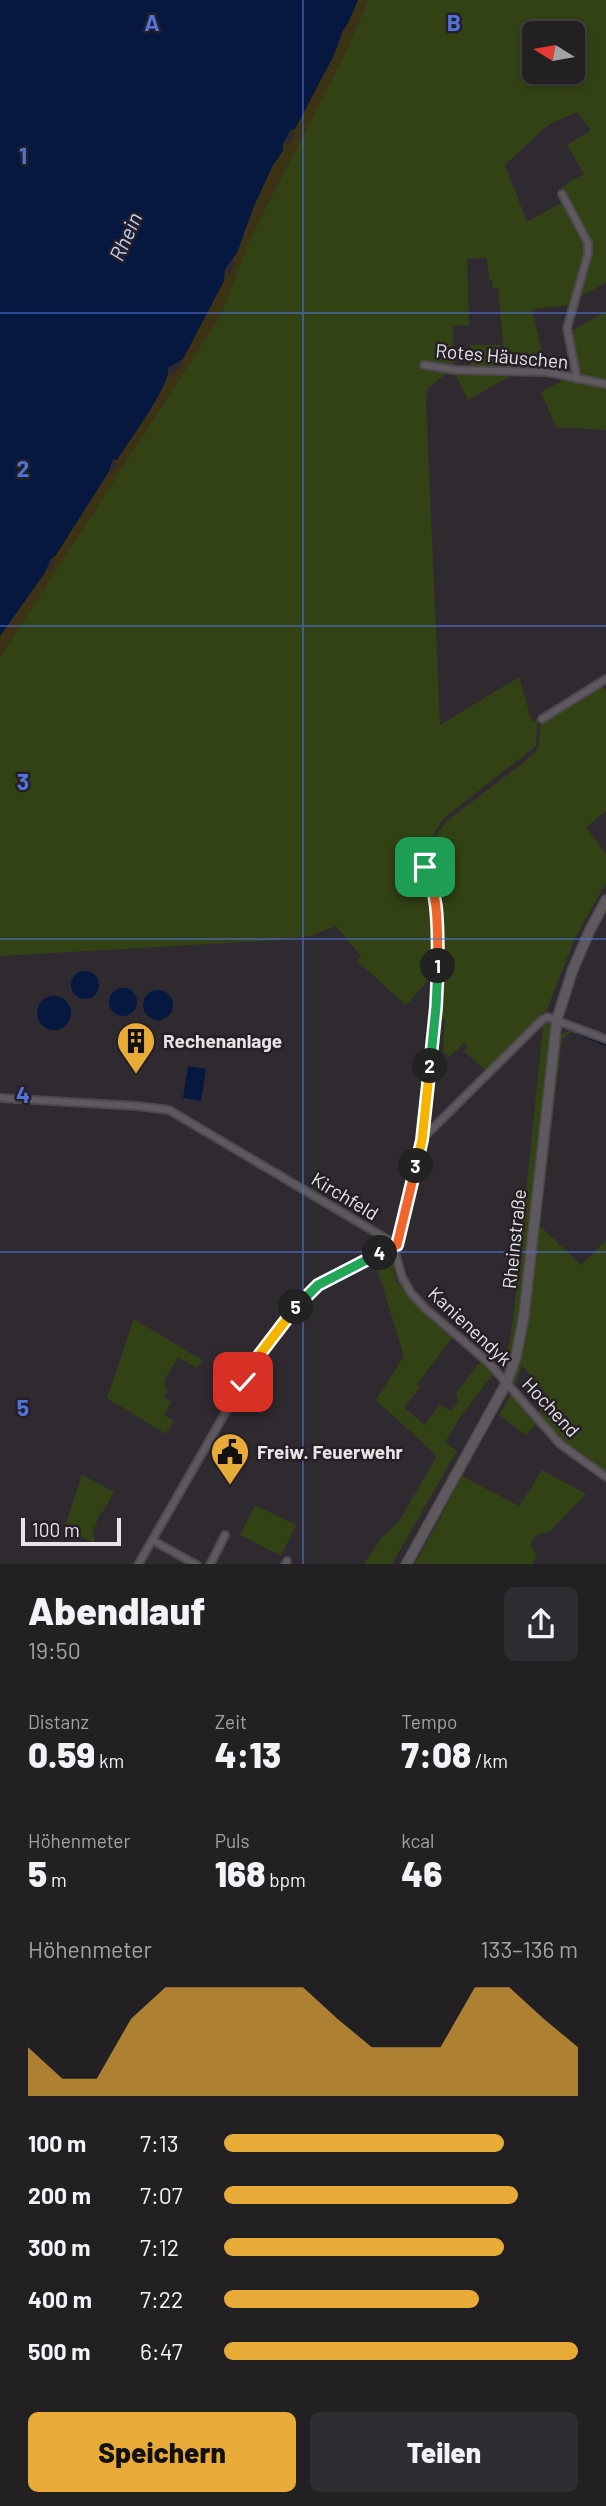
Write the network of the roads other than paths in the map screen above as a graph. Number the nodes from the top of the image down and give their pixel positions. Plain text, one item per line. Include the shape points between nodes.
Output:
1 (562, 194) dead end
2 (424, 365) dead end
3 (577, 379) junction
4 (606, 384) edge
5 (606, 679) edge
6 (542, 719) dead end
7 (411, 845) dead end
8 (606, 900) edge
9 (557, 1019) junction
10 (606, 1039) edge
11 (0, 1098) edge
12 (422, 1140) junction
13 (397, 1245) junction
14 (507, 1382) junction
15 (606, 1477) edge
16 (225, 1535) dead end
17 (152, 1540) junction
18 (138, 1564) edge
19 (197, 1564) edge
20 (211, 1564) edge
21 (406, 1564) edge

1 - 3 street, Rotes Häuschen via 588,243 567,328
2 - 3 street, Rotes Häuschen via 547,372
3 - 4 street, Rotes Häuschen
5 - 6 street
7 - 12 street, Kanienendyk via 434,885 437,926 436,1007
8 - 9 main road, Rheinstraße via 573,969
9 - 10 street
9 - 12 street via 542,1020
9 - 14 main road, Rheinstraße via 524,1315
11 - 13 street, Kirchfeld via 169,1110
12 - 13 street, Kanienendyk
13 - 14 street, Kanienendyk via 402,1277 411,1293
13 - 17 street via 338,1273 298,1304 260,1354
14 - 15 street, Hochend via 560,1444
14 - 21 main road, Rheinstraße
16 - 20 street
17 - 18 street
17 - 19 street

